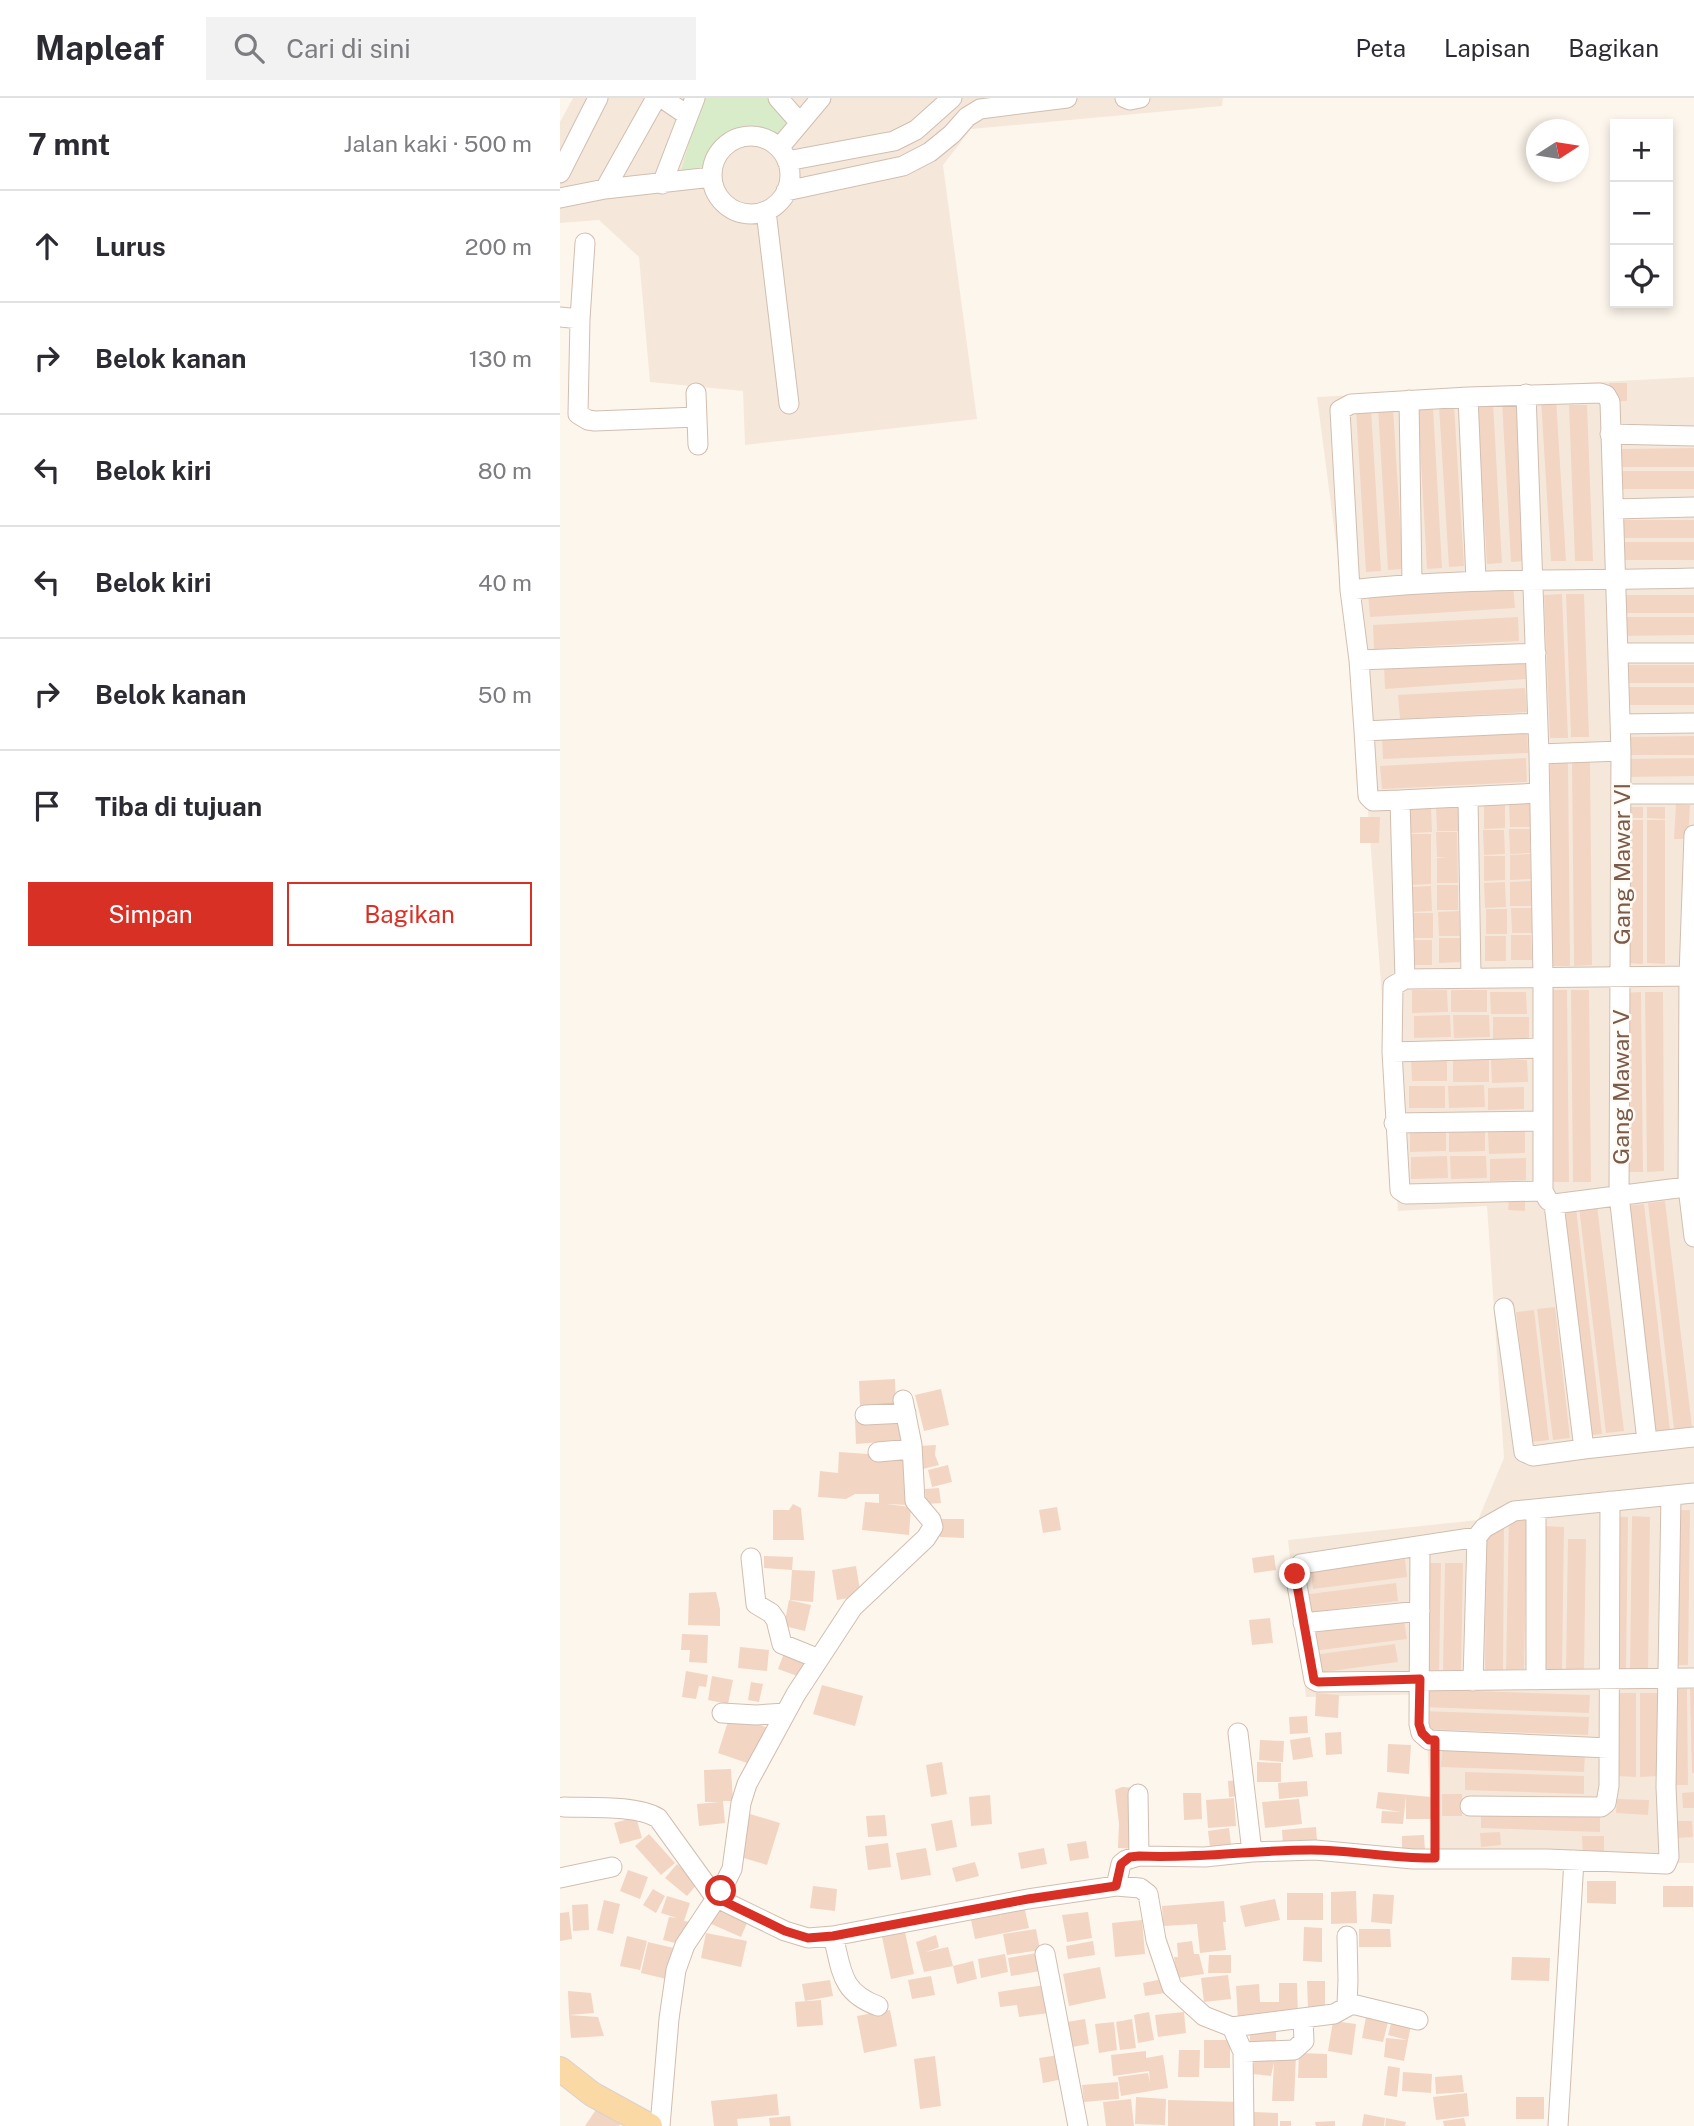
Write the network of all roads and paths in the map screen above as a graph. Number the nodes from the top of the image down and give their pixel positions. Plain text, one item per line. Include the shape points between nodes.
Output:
1 (598, 98) edge
2 (656, 98) edge
3 (662, 98) edge
4 (778, 98) edge
5 (821, 98) edge
6 (952, 98) edge
7 (1067, 98) edge
8 (1125, 98) edge
9 (1140, 98) edge
10 (691, 107) edge
11 (800, 123) junction
12 (783, 155) junction
13 (560, 173) edge
14 (712, 177) junction
15 (663, 184) junction
16 (606, 189) junction
17 (786, 191) junction
18 (560, 198) edge
19 (766, 211) junction
20 (585, 243) dead end
21 (560, 317) edge
22 (580, 319) junction
23 (696, 393) dead end
24 (1526, 394) junction
25 (1468, 397) junction
26 (1409, 400) junction
27 (789, 404) dead end
28 (569, 413) edge
29 (697, 418) junction
30 (1610, 434) junction
31 (1694, 436) edge
32 (698, 445) dead end
33 (1694, 507) edge
34 (1614, 509) junction
35 (1694, 578) edge
36 (1476, 580) junction
37 (1617, 580) junction
38 (1533, 581) junction
39 (1412, 583) junction
40 (1350, 590) junction
41 (1536, 653) junction
42 (1619, 653) junction
43 (1694, 653) edge
44 (1359, 660) junction
45 (1538, 723) junction
46 (1621, 723) junction
47 (1694, 723) edge
48 (1364, 731) junction
49 (1621, 751) junction
50 (1539, 754) junction
51 (1539, 793) junction
52 (1621, 794) junction
53 (1694, 794) edge
54 (1468, 798) junction
55 (1400, 800) junction
56 (1694, 835) edge
57 (1692, 976) edge
58 (1471, 977) junction
59 (1543, 978) junction
60 (1621, 978) junction
61 (1405, 979) junction
62 (1542, 1048) junction
63 (1392, 1052) junction
64 (1543, 1121) junction
65 (1394, 1123) junction
66 (1691, 1186) edge
67 (1619, 1195) junction
68 (1549, 1198) junction
69 (1694, 1237) edge
70 (1504, 1308) dead end
71 (865, 1415) dead end
72 (1694, 1437) edge
73 (1647, 1441) junction
74 (911, 1449) junction
75 (1584, 1449) junction
76 (878, 1452) dead end
77 (1694, 1493) edge
78 (1671, 1496) junction
79 (1610, 1501) junction
80 (1536, 1509) junction
81 (1477, 1537) junction
82 (1420, 1546) junction
83 (751, 1558) dead end
84 (1420, 1611) junction
85 (1303, 1623) junction
86 (819, 1659) junction
87 (1668, 1678) junction
88 (1694, 1678) edge
89 (1420, 1679) junction
90 (1536, 1680) junction
91 (1608, 1680) junction
92 (1473, 1681) junction
93 (722, 1713) dead end
94 (785, 1713) junction
95 (1238, 1733) dead end
96 (1435, 1740) junction
97 (1609, 1748) junction
98 (1138, 1794) dead end
99 (1470, 1806) dead end
100 (564, 1807) dead end
101 (1252, 1852) junction
102 (1435, 1858) junction
103 (1574, 1860) junction
104 (612, 1867) dead end
105 (1124, 1871) junction
106 (560, 1878) edge
107 (718, 1894) junction
108 (833, 1936) junction
109 (1347, 1936) dead end
110 (1045, 1954) dead end
111 (1347, 2005) junction
112 (878, 2006) dead end
113 (1303, 2018) junction
114 (1418, 2020) dead end
115 (1232, 2027) junction
116 (1243, 2052) junction
117 (560, 2069) edge
118 (650, 2126) edge
119 (660, 2126) edge
120 (1078, 2126) edge
121 (1244, 2126) edge
122 (1558, 2126) edge

1 - 13 street
2 - 16 street
3 - 10 street
4 - 11 street
5 - 11 street
6 - 12 street via 916,130 894,141
7 - 17 street via 981,108 930,152 903,166
8 - 9 street
10 - 15 street
11 - 12 street
12 - 14 street via 769,141 746,136 724,146
12 - 17 street via 790,177
14 - 15 street
14 - 19 street via 724,203 751,214
15 - 16 street
16 - 18 street
17 - 19 street
19 - 27 street
20 - 22 street
21 - 22 street
22 - 28 street
23 - 29 street
24 - 25 street, Gang Mawar VI
24 - 30 street, Gang Mawar VI via 1600,393 1609,402
24 - 38 street
25 - 26 street, Gang Mawar VI
25 - 36 street
26 - 39 street
26 - 40 street, Gang Mawar VI via 1351,404 1340,410
28 - 29 street via 596,421
29 - 32 street
30 - 31 street
30 - 34 street, Gang Mawar VI
33 - 34 street
34 - 37 street, Gang Mawar VI
35 - 37 street
36 - 38 street
36 - 39 street
37 - 38 street
37 - 42 street, Gang Mawar VI
38 - 41 street
39 - 40 street
40 - 44 street
41 - 44 street
41 - 45 street
42 - 43 street
42 - 46 street, Gang Mawar VI
44 - 48 street
45 - 48 street
45 - 50 street
46 - 47 street
46 - 49 street, Gang Mawar VI
48 - 55 street via 1368,796 1373,801
49 - 50 street
49 - 52 street, Gang Mawar VI
50 - 51 street
51 - 54 street
51 - 59 street
52 - 53 street
52 - 60 street, Gang Mawar VI
54 - 55 street
54 - 58 street
55 - 61 street
56 - 57 street
57 - 60 street
57 - 66 street
58 - 59 street
58 - 61 street
59 - 60 street
59 - 62 street
60 - 67 street, Gang Mawar V
61 - 63 street via 1391,989
62 - 63 street
62 - 64 street
63 - 65 street
64 - 65 street
64 - 68 street
65 - 68 street via 1404,1193
66 - 67 street
66 - 69 street
67 - 68 street
67 - 73 street, Gang Mawar V
68 - 75 street
70 - 75 street via 1524,1452 1533,1456
71 - 74 street via 905,1407
72 - 73 street
73 - 75 street
74 - 76 street
74 - 86 street via 915,1501 933,1527 853,1606
77 - 78 street
78 - 79 street
78 - 87 street
79 - 80 street
79 - 91 street
80 - 81 street via 1514,1511
80 - 90 street
81 - 82 street
81 - 92 street
82 - 84 street
82 - 85 street via 1301,1564 1295,1574
83 - 86 street via 757,1604 776,1620 782,1644
84 - 85 street
84 - 89 street
85 - 89 street via 1315,1681
86 - 94 street
87 - 88 street
87 - 91 street
87 - 103 street via 1666,1864
89 - 92 street
89 - 96 street via 1420,1729 1429,1740
90 - 91 street
90 - 92 street
91 - 97 street
93 - 94 street
94 - 107 street via 747,1784 732,1869
95 - 101 street
96 - 97 street
96 - 102 path
97 - 99 street via 1609,1786 1606,1804 1601,1807
98 - 105 street
100 - 107 street via 652,1814
101 - 102 street via 1315,1850
101 - 105 street
102 - 103 street
103 - 122 street
104 - 106 street
105 - 108 street via 1028,1899
105 - 115 street via 1148,1894 1156,1940 1172,1987 1204,2016
107 - 108 street via 785,1931 808,1938
107 - 119 street via 685,1945 676,1970
108 - 112 street via 847,1987
109 - 111 street
110 - 120 street
111 - 113 street via 1334,2014
111 - 114 street
113 - 115 street
113 - 116 street via 1304,2042 1294,2050
115 - 116 street
116 - 121 street
117 - 118 main road via 592,2094

